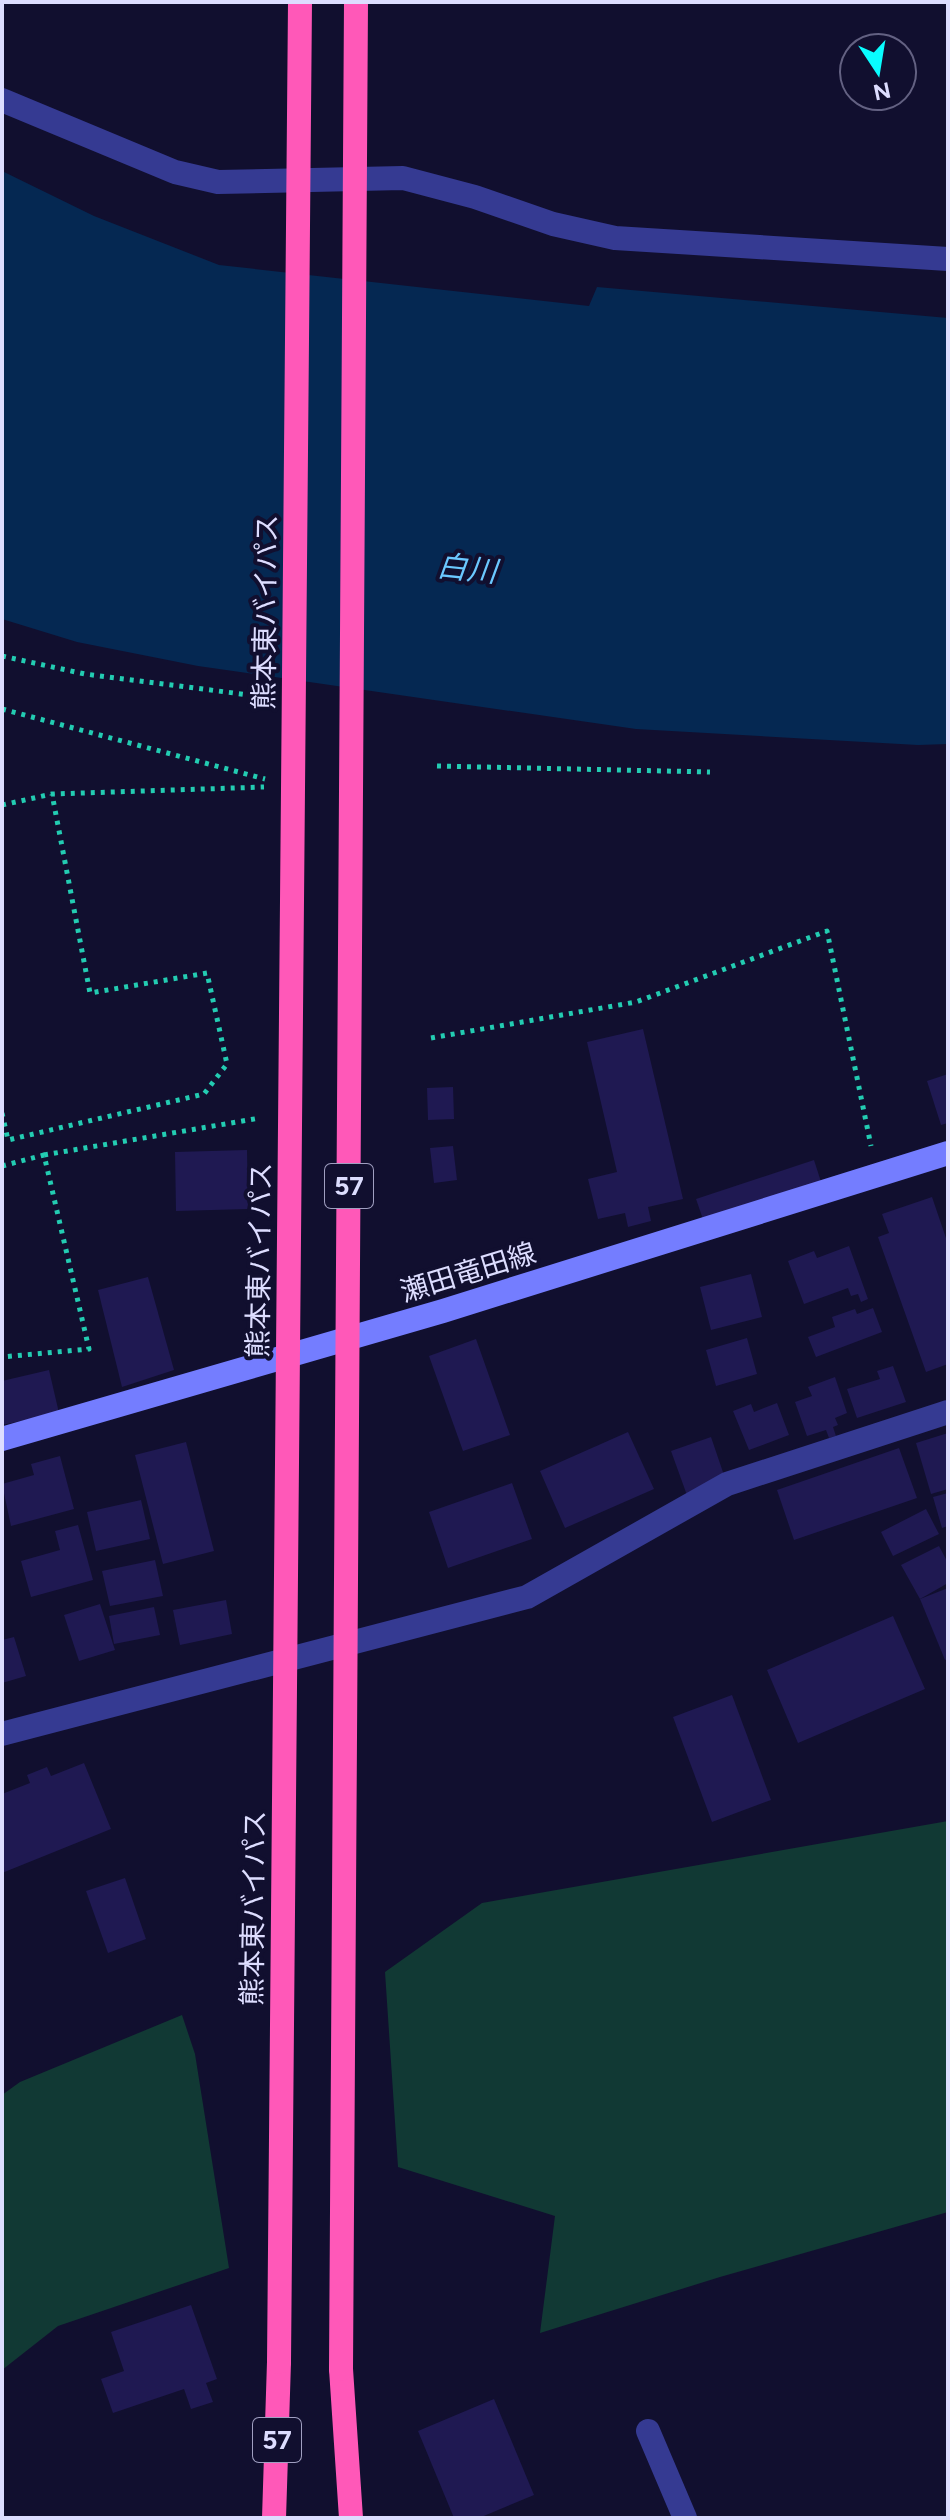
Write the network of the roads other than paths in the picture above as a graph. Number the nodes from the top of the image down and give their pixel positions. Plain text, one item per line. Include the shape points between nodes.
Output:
1 (300, 2) edge
2 (356, 2) edge
3 (2, 100) edge
4 (948, 259) edge
5 (948, 1153) edge
6 (948, 1412) edge
7 (2, 1439) edge
8 (2, 1734) edge
9 (341, 2369) junction
10 (648, 2431) dead end
11 (274, 2518) edge
12 (337, 2518) edge
13 (351, 2518) edge
14 (685, 2518) edge

1 - 11 highway, 熊本東バイパス / 57, bridge
2 - 9 highway, 57, bridge
3 - 4 street via 175,172 218,182 403,178 615,238
5 - 7 main road, 瀬田竜田線 via 443,1311
6 - 8 street via 727,1484 527,1597
9 - 12 highway, 57
9 - 13 highway
10 - 14 street

